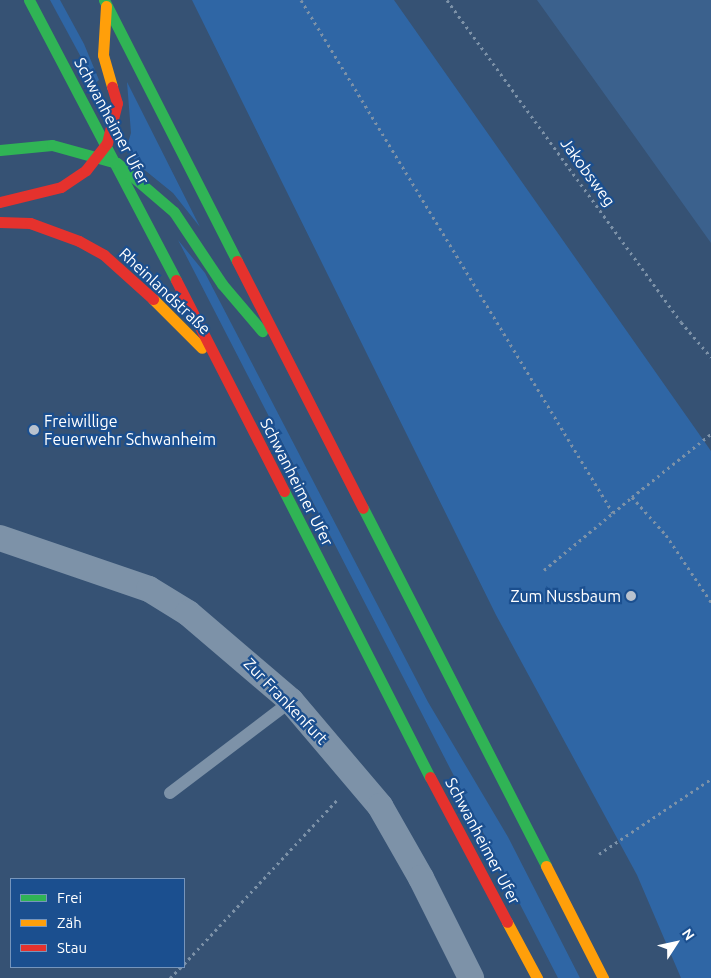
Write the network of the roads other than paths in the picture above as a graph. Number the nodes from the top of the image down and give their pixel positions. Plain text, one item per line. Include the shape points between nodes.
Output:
1 (29, 0) edge
2 (105, 2) edge
3 (107, 143) junction
4 (0, 150) edge
5 (98, 156) junction
6 (117, 163) junction
7 (0, 202) edge
8 (0, 222) edge
9 (219, 365) junction
10 (296, 370) junction
11 (0, 538) edge
12 (291, 701) junction
13 (170, 793) dead end
14 (472, 978) edge
15 (537, 978) edge
16 (604, 978) edge

1 - 3 main road, Schwanheimer Ufer
2 - 3 main road via 103,55 117,103
2 - 10 main road
3 - 5 main road
3 - 6 main road, Schwanheimer Ufer
4 - 5 main road via 52,145
5 - 6 main road
5 - 7 main road via 86,170 61,187
6 - 9 main road, Schwanheimer Ufer
6 - 10 main road via 174,212 222,284
8 - 9 main road, Rheinlandstraße via 30,223 80,242 104,256 130,276
9 - 15 main road, Schwanheimer Ufer via 407,734
10 - 16 main road
11 - 12 street, Zur Frankenfurt via 149,589 188,612
12 - 13 lane
12 - 14 street, Zur Frankenfurt via 380,806

